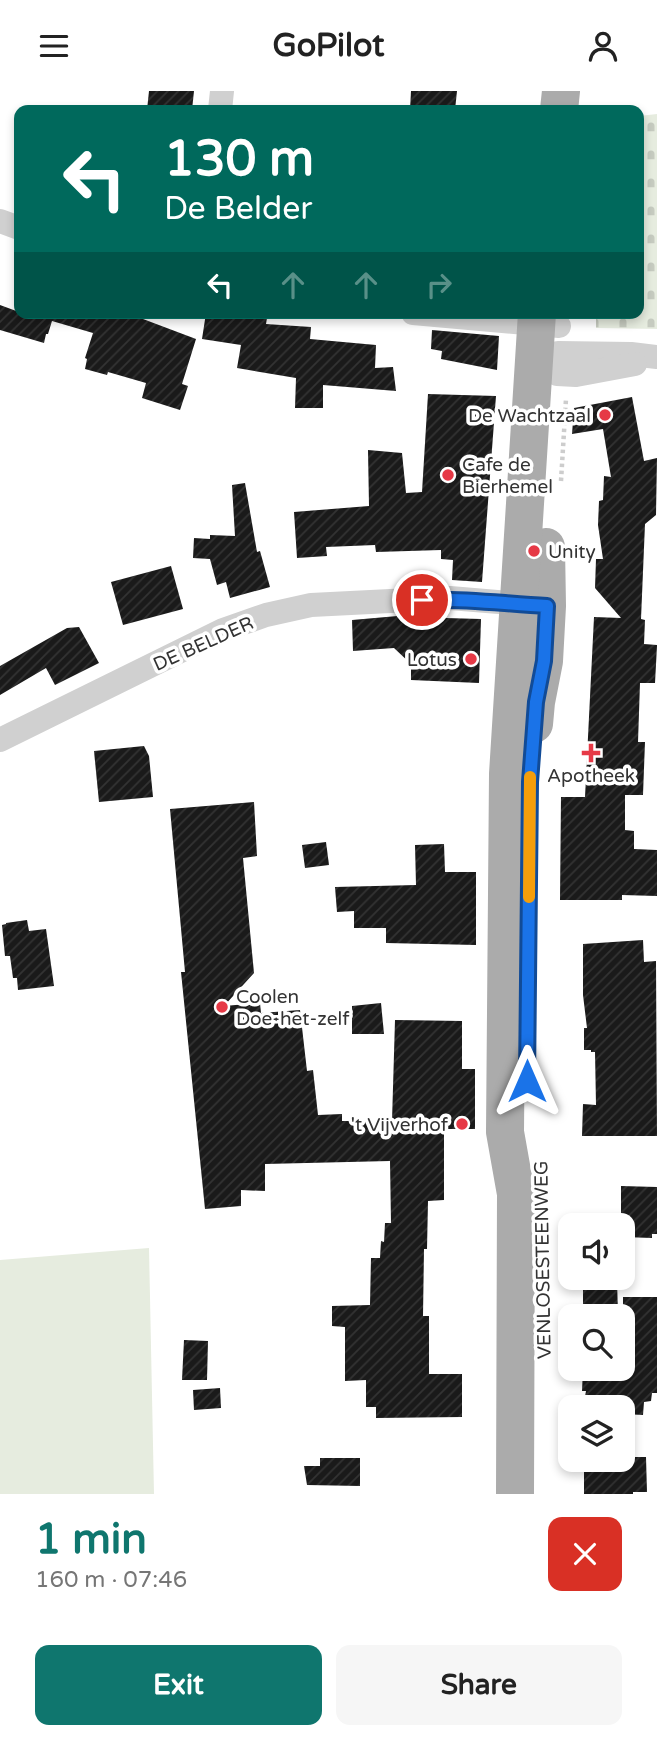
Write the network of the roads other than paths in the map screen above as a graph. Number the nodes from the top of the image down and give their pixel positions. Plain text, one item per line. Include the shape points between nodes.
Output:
1 (442, 319) edge
2 (551, 342) edge
3 (654, 357) edge
4 (533, 605) junction
5 (0, 740) edge
6 (515, 1494) edge

1 - 2 street
2 - 3 street
2 - 4 main road, VENLOSESTEENWEG
4 - 5 street, DE BELDER via 450,598 311,605 266,615 223,630
4 - 6 main road, VENLOSESTEENWEG via 508,773 505,1132 516,1194

